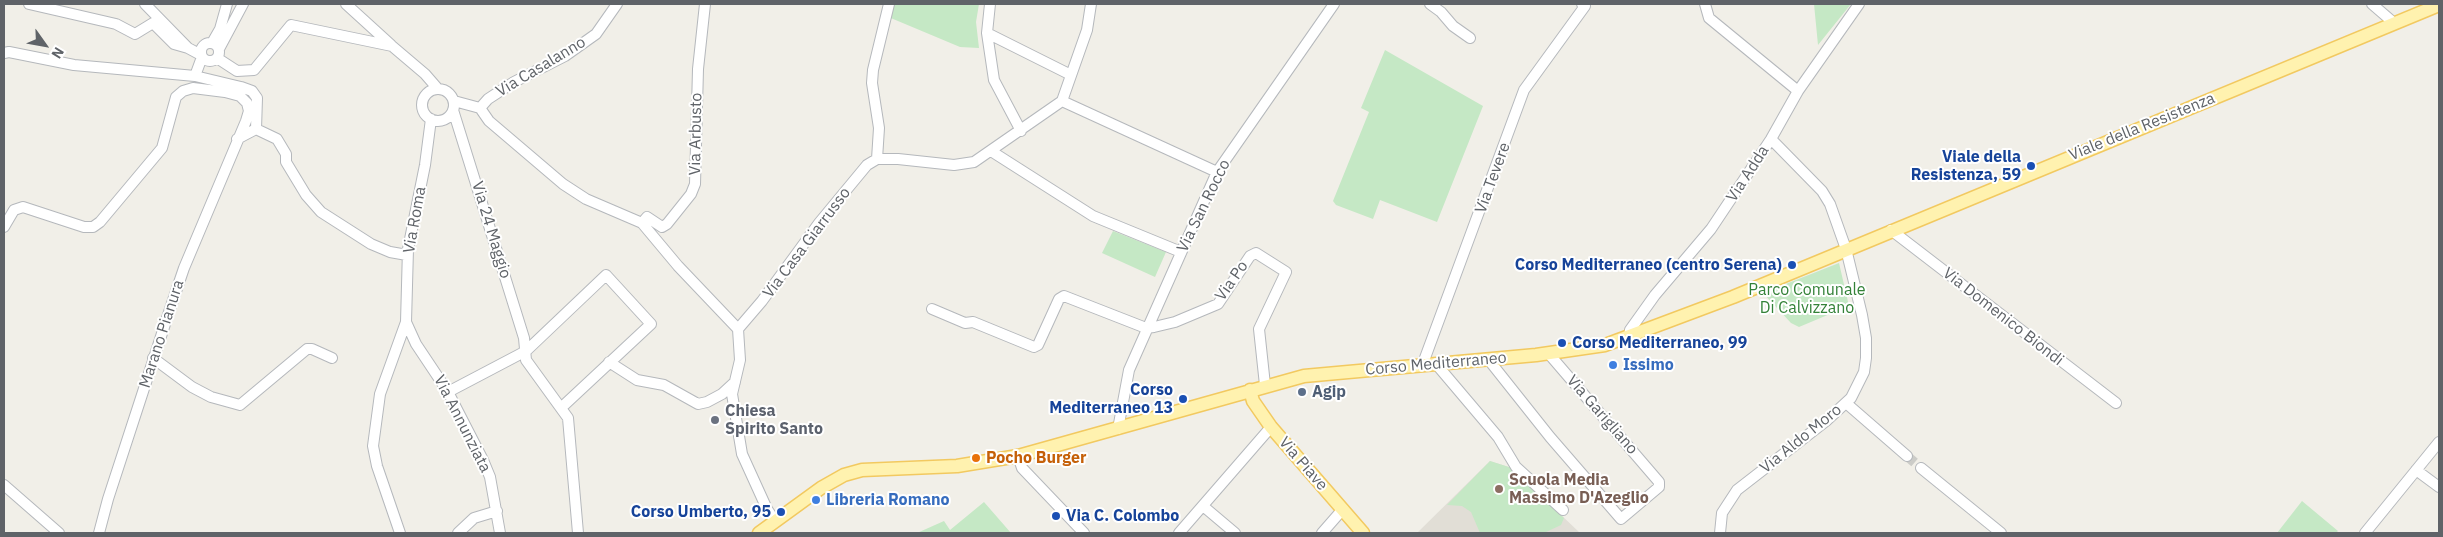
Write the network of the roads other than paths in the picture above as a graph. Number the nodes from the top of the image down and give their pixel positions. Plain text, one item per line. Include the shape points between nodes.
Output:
1 (29, 4) edge
2 (145, 4) edge
3 (227, 4) edge
4 (243, 4) edge
5 (346, 4) edge
6 (617, 4) edge
7 (705, 4) edge
8 (889, 4) edge
9 (990, 4) edge
10 (1091, 4) edge
11 (1334, 4) edge
12 (1430, 4) edge
13 (1582, 4) edge
14 (1705, 4) edge
15 (1859, 4) edge
16 (2372, 4) edge
17 (2439, 5) edge
18 (2394, 23) junction
19 (987, 32) junction
20 (1470, 38) dead end
21 (392, 46) junction
22 (188, 48) junction
23 (216, 50) junction
24 (4, 53) edge
25 (201, 56) junction
26 (1071, 75) junction
27 (195, 76) junction
28 (438, 89) junction
29 (1798, 91) junction
30 (1062, 101) junction
31 (454, 106) junction
32 (480, 108) junction
33 (431, 119) junction
34 (256, 129) junction
35 (1021, 131) junction
36 (237, 139) junction
37 (1771, 139) junction
38 (991, 151) junction
39 (878, 159) junction
40 (1216, 172) junction
41 (642, 223) junction
42 (4, 227) edge
43 (1891, 230) junction
44 (1846, 249) junction
45 (1181, 252) junction
46 (407, 255) junction
47 (932, 309) dead end
48 (406, 322) junction
49 (1146, 328) junction
50 (738, 329) junction
51 (1629, 337) junction
52 (526, 352) junction
53 (1549, 354) junction
54 (154, 358) junction
55 (332, 358) dead end
56 (1488, 359) junction
57 (609, 362) junction
58 (1437, 365) junction
59 (1422, 366) junction
60 (735, 382) junction
61 (1264, 385) junction
62 (1250, 390) junction
63 (448, 392) junction
64 (1846, 403) junction
65 (2116, 403) dead end
66 (562, 407) junction
67 (1271, 426) junction
68 (1118, 429) junction
69 (2439, 442) edge
70 (1018, 456) junction
71 (1907, 456) tunnel mouth
72 (1922, 468) tunnel mouth
73 (2416, 470) junction
74 (4, 485) edge
75 (2439, 487) edge
76 (1203, 506) junction
77 (1343, 509) junction
78 (1563, 510) dead end
79 (497, 511) junction
80 (767, 529) edge
81 (59, 533) edge
82 (99, 533) edge
83 (400, 533) edge
84 (458, 533) edge
85 (500, 533) edge
86 (578, 533) edge
87 (1084, 533) edge
88 (1179, 533) edge
89 (1235, 533) edge
90 (1322, 533) edge
91 (1363, 533) edge
92 (1720, 533) edge
93 (2001, 533) edge
94 (2365, 533) edge

1 - 22 street via 116,24 135,34 153,23 174,44
2 - 22 street
3 - 23 street
4 - 23 street
5 - 21 street
6 - 32 street, Via Casalanno via 596,34 565,56 514,82
7 - 41 street, Via Arbusto via 698,69 695,184 667,224 662,226 647,217
8 - 39 street via 872,83 879,128
9 - 19 street
10 - 26 street
11 - 40 street, Via San Rocco
12 - 20 street
13 - 59 street, Via Tevere via 1585,6 1524,90
14 - 29 street via 1709,18
15 - 29 street, Via Adda
16 - 18 street
17 - 18 main road, Viale della Resistenza
18 - 43 main road, Viale della Resistenza
19 - 26 street
19 - 35 street via 994,80
21 - 23 street via 291,25 254,70 237,71
21 - 28 street
22 - 25 street
23 - 25 street via 209,62
23 - 25 street via 202,46
24 - 27 street via 74,65
25 - 27 street
26 - 30 street
27 - 34 street via 252,91 259,105
28 - 31 street via 448,92
28 - 33 street via 428,92 423,101 424,112
29 - 37 street, Via Adda
30 - 35 street
30 - 40 street
31 - 32 street, Via Casalanno
31 - 33 street via 451,115 442,120
31 - 52 street, Via 24 Maggio
32 - 41 street via 489,121 562,184 586,199
33 - 46 street, Via Roma
34 - 36 street
34 - 46 street via 277,139 286,154 286,162 306,195 321,212 371,244
35 - 38 street
36 - 42 street, Marano Pianura via 249,111 240,96 193,88 183,91 176,97 162,148 100,222 93,227 84,227 23,207 14,210
36 - 54 street, Marano Pianura via 184,268
37 - 44 street, Via Aldo Moro via 1822,191
37 - 51 street, Via Adda via 1711,230 1655,295 1630,330
38 - 39 street via 974,162 954,165
38 - 45 street via 1093,216
39 - 50 street, Via Casa Giarrusso via 867,165 819,223
40 - 45 street, Via San Rocco
41 - 50 street
43 - 44 main road, Viale della Resistenza
43 - 65 street, Via Domenico Biondi
44 - 51 main road, Corso Mediterraneo
44 - 64 street, Via Aldo Moro via 1867,348 1864,372
45 - 49 street, Via San Rocco
46 - 48 street, Via Roma
47 - 49 street via 1034,346 1038,345 1059,299 1064,296
48 - 63 street, Via Annunziata via 416,344
48 - 83 street via 380,394 373,446
49 - 61 street, Via Po via 1175,322 1218,304 1250,256 1256,253 1286,272 1259,329
49 - 68 street, Via San Rocco via 1129,370
50 - 60 street via 740,360
51 - 53 main road, Corso Mediterraneo via 1605,345
52 - 57 street via 606,275 652,324
52 - 63 street
52 - 66 street, Via 24 Maggio via 526,360
53 - 56 main road, Corso Mediterraneo
53 - 56 street, Via Garigliano via 1659,482 1659,487 1621,519 1550,438
54 - 55 street via 192,387 211,397 240,405 307,349
54 - 82 street, Marano Pianura
56 - 58 main road, Corso Mediterraneo
57 - 60 street via 637,380 664,385 698,404 722,394
57 - 66 street
58 - 59 main road, Corso Mediterraneo
58 - 78 street via 1498,438 1516,467
59 - 61 main road, Corso Mediterraneo via 1304,376
60 - 80 street via 732,394 742,454 767,509
61 - 62 main road, Corso Mediterraneo
62 - 67 main road, Via Piave via 1253,401
62 - 68 main road, Corso Mediterraneo
63 - 79 street, Via Annunziata via 490,477
64 - 71 street
64 - 92 street, Via Aldo Moro via 1737,490 1722,513
66 - 86 street via 568,418
67 - 76 street
67 - 77 main road, Via Piave
68 - 70 main road, Corso Mediterraneo
69 - 73 street
70 - 80 main road, Corso Mediterraneo via 957,466 862,470 844,475 821,488
70 - 87 street via 1022,468
72 - 93 street
73 - 75 street
73 - 94 street
74 - 81 street
76 - 88 street
76 - 89 street
77 - 90 street
77 - 91 main road, Via Piave
79 - 84 street via 474,518
79 - 85 street, Via Annunziata

